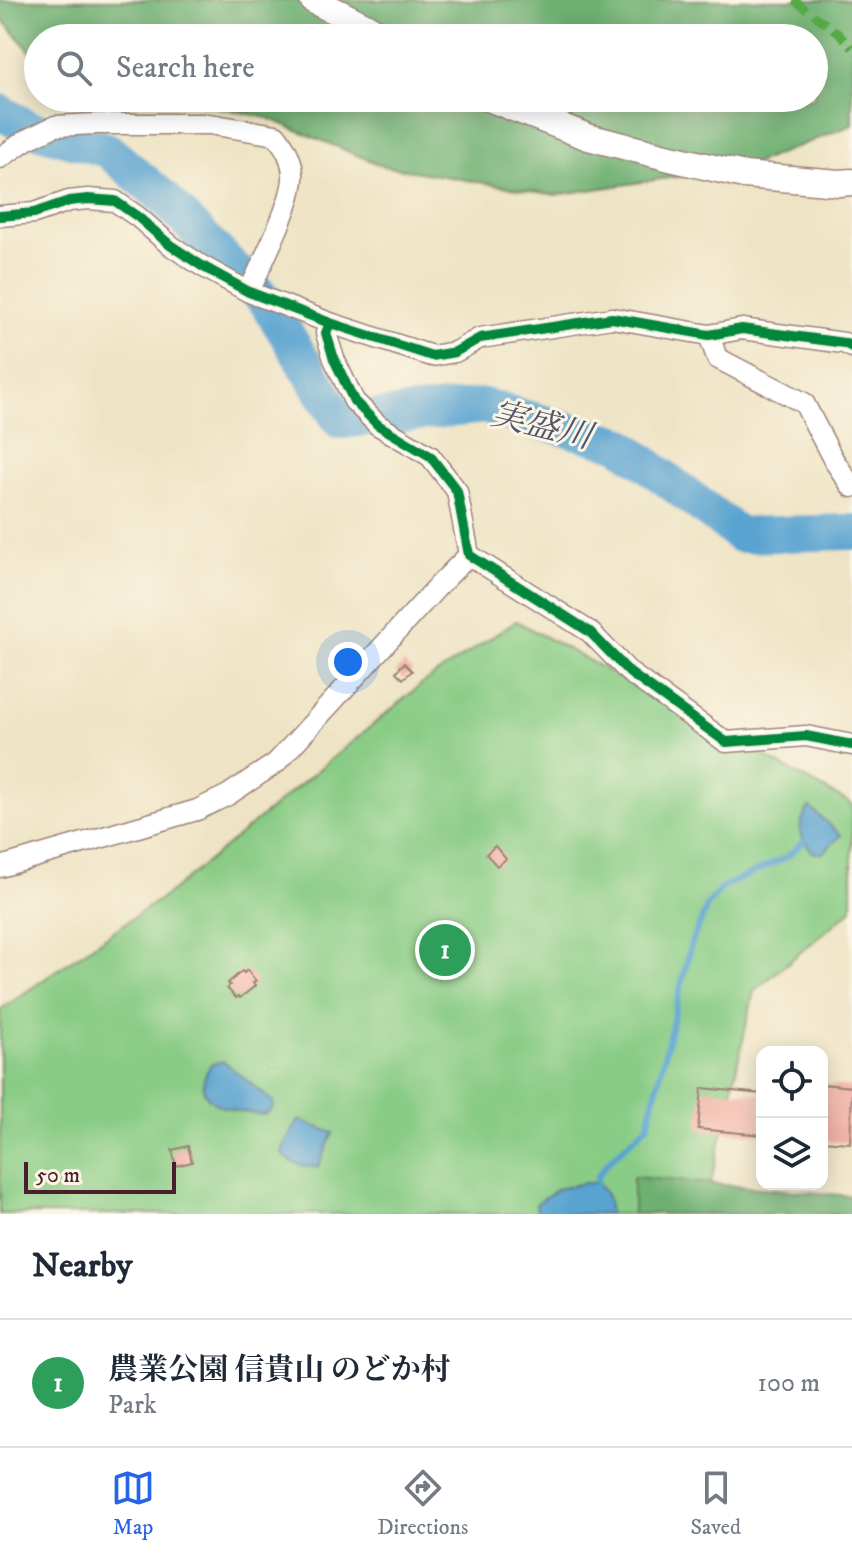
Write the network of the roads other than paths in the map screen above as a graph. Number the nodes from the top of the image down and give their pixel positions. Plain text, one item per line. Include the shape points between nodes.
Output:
1 (313, 0) edge
2 (358, 24) edge
3 (524, 112) edge
4 (0, 158) edge
5 (852, 182) edge
6 (0, 216) edge
7 (249, 292) junction
8 (330, 323) junction
9 (709, 335) junction
10 (852, 347) edge
11 (852, 487) edge
12 (469, 555) junction
13 (852, 745) edge
14 (0, 867) edge

1 - 2 street
3 - 5 street via 588,137 744,175
4 - 7 street via 55,126 209,124 276,135 288,151 294,176 286,208
6 - 7 street via 34,213 69,201 115,201 170,245
7 - 8 street
8 - 9 street via 432,356 455,352 480,338 612,318
8 - 12 street via 326,333 354,401 378,425 430,456 457,491
9 - 10 street via 742,329
9 - 11 street via 717,358 804,403
12 - 13 street via 590,632 630,673 726,742 806,736
12 - 14 street via 276,763 228,795 197,810

